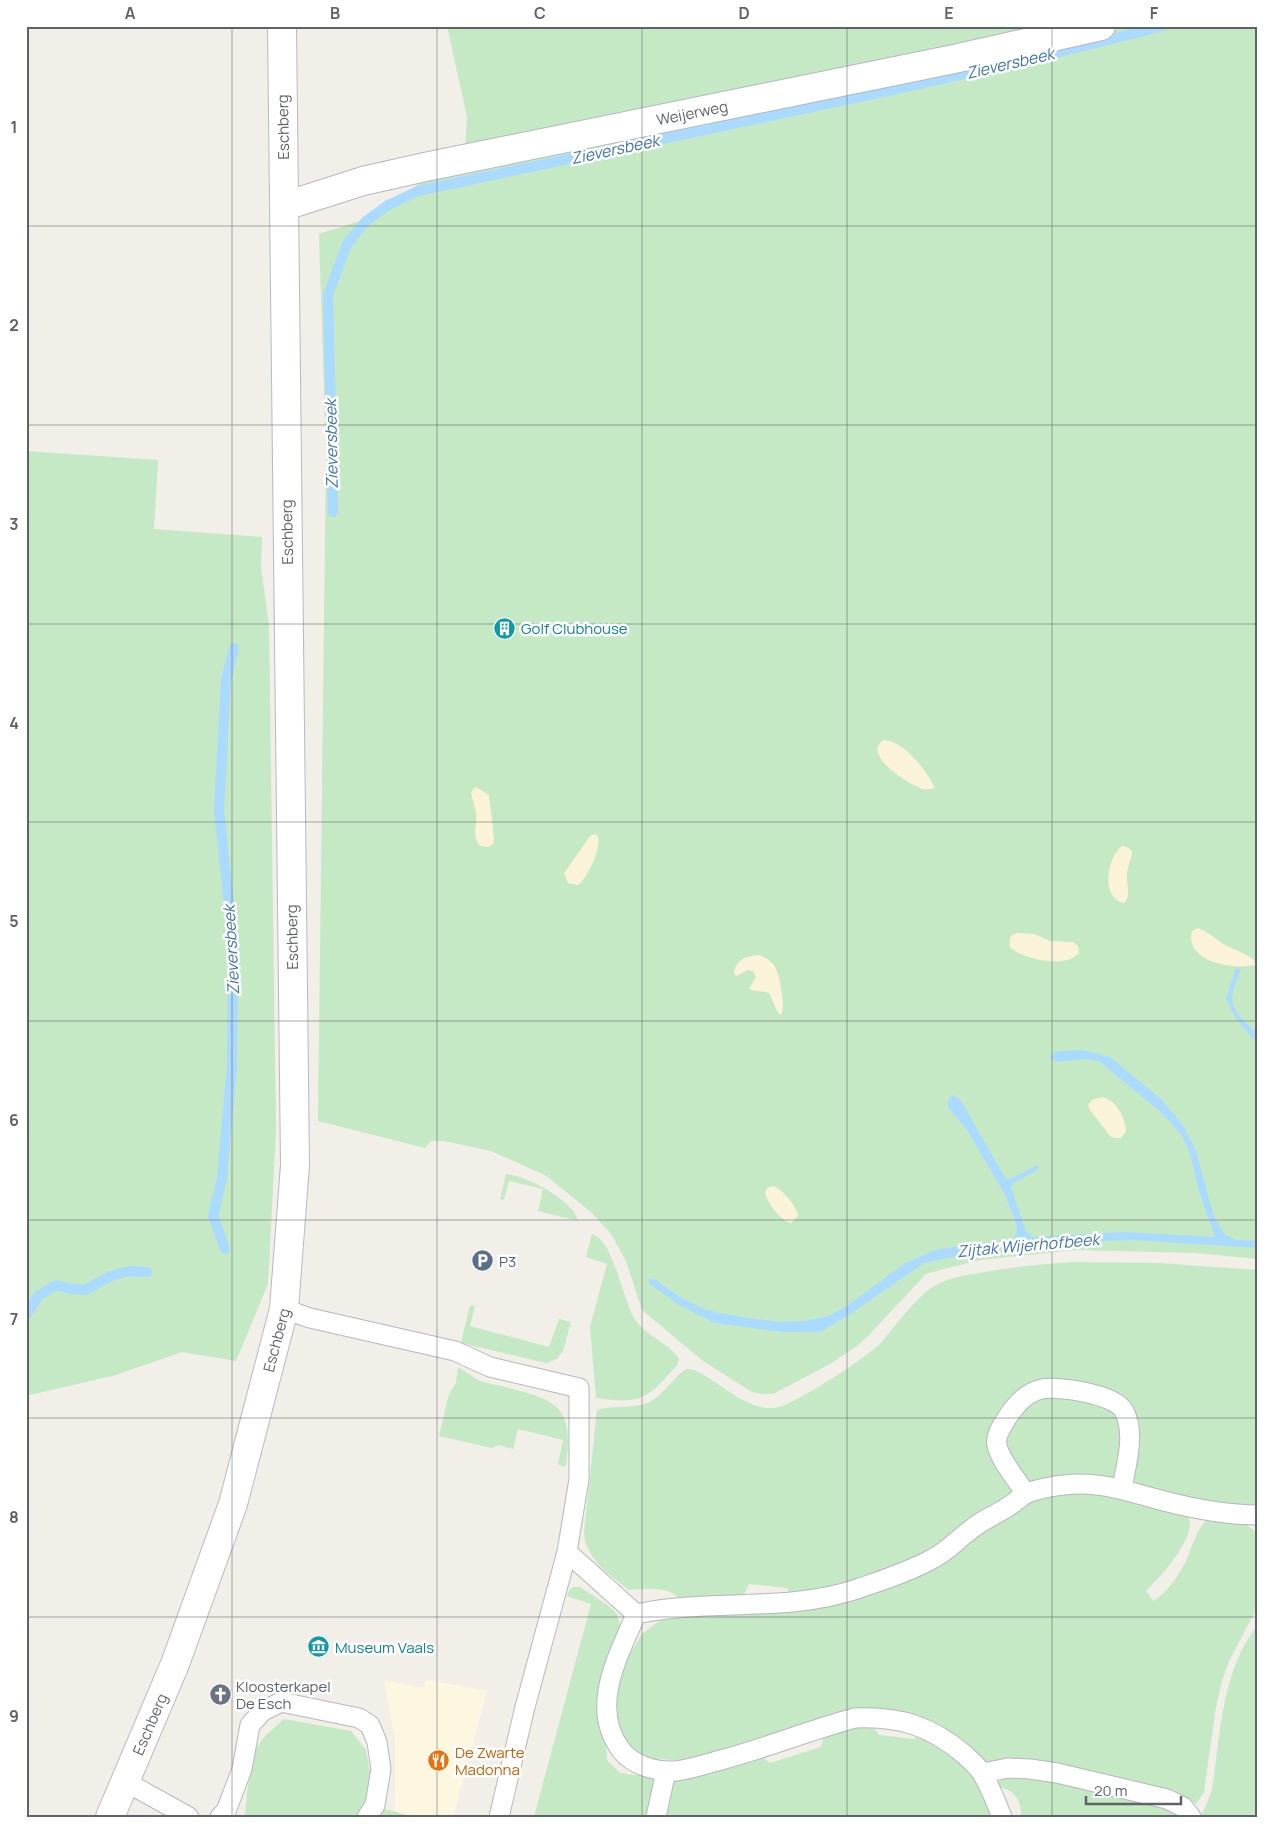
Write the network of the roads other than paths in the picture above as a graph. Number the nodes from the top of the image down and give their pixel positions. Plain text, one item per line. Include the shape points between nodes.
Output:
1 (282, 26) edge
2 (1102, 26) edge
3 (285, 206) junction
4 (284, 1309) junction
5 (1122, 1489) junction
6 (1026, 1494) junction
7 (1258, 1515) edge
8 (567, 1552) junction
9 (636, 1614) junction
10 (666, 1771) junction
11 (983, 1773) junction
12 (126, 1782) junction
13 (110, 1817) edge
14 (189, 1817) edge
15 (220, 1817) edge
16 (367, 1817) edge
17 (499, 1817) edge
18 (656, 1817) edge
19 (1002, 1817) edge
20 (1191, 1817) edge

1 - 3 street, Eschberg
2 - 3 street, Weijerweg via 944,62 425,167 363,181
3 - 4 street, Eschberg via 295,1165
4 - 8 lane via 455,1352 490,1367 579,1388 579,1480
4 - 12 street, Eschberg via 233,1504 175,1664
5 - 6 lane via 1065,1485
5 - 6 lane via 1129,1426 1122,1408 1108,1399 1060,1388 1041,1389 1030,1394 1014,1408 996,1442 1000,1454
5 - 7 lane via 1166,1502 1237,1515
6 - 9 lane via 972,1528 934,1558 856,1590 814,1599 680,1607
8 - 9 lane
8 - 17 lane
9 - 10 lane via 610,1679 606,1715 615,1742 625,1755 647,1768
10 - 11 lane via 690,1769 838,1722 873,1717 921,1726 942,1737
10 - 18 lane
11 - 19 lane
11 - 20 lane via 1008,1768 1057,1773 1167,1800 1183,1807
12 - 13 street, Eschberg
12 - 14 lane
15 - 16 lane via 226,1811 242,1769 250,1725 263,1711 281,1702 359,1718 370,1725 377,1742 381,1769 375,1805

